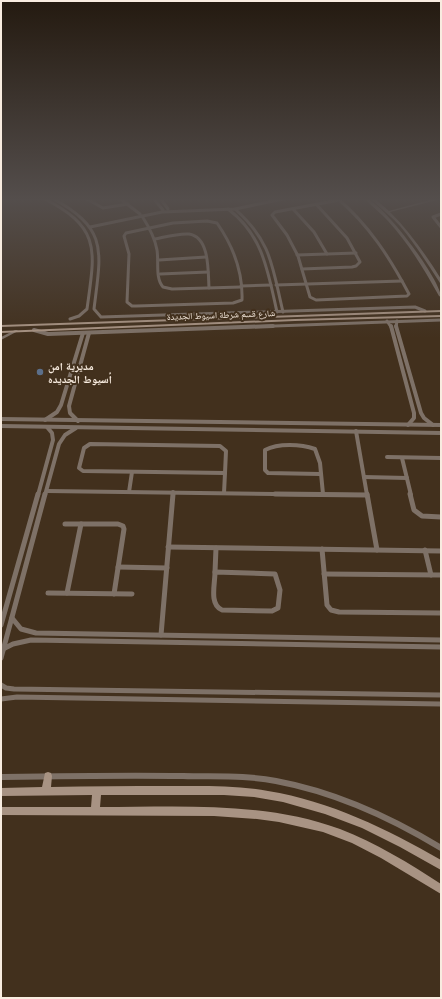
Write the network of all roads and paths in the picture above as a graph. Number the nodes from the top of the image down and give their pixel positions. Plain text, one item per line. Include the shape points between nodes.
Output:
1 (91, 245) edge
2 (98, 245) edge
3 (127, 245) edge
4 (156, 245) edge
5 (201, 245) edge
6 (230, 245) edge
7 (258, 245) edge
8 (265, 245) edge
9 (291, 245) edge
10 (321, 245) edge
11 (351, 245) edge
12 (381, 245) edge
13 (410, 245) edge
14 (417, 245) edge
15 (356, 252) junction
16 (327, 254) junction
17 (297, 256) junction
18 (206, 257) junction
19 (159, 260) junction
20 (302, 269) junction
21 (267, 270) junction
22 (273, 270) junction
23 (208, 272) junction
24 (160, 274) junction
25 (402, 281) junction
26 (441, 282) edge
27 (305, 284) junction
28 (271, 285) junction
29 (276, 285) junction
30 (241, 286) junction
31 (209, 288) junction
32 (441, 296) edge
33 (440, 310) edge
34 (425, 311) junction
35 (277, 312) junction
36 (283, 312) junction
37 (208, 316) junction
38 (326, 316) junction
39 (441, 316) edge
40 (120, 319) junction
41 (441, 320) edge
42 (70, 321) junction
43 (387, 321) junction
44 (397, 321) junction
45 (152, 323) junction
46 (1, 326) edge
47 (119, 328) junction
48 (134, 329) junction
49 (34, 330) junction
50 (95, 330) junction
51 (16, 331) junction
52 (1, 332) edge
53 (83, 333) junction
54 (89, 333) junction
55 (1, 339) edge
56 (1, 419) edge
57 (44, 420) junction
58 (78, 421) junction
59 (156, 422) junction
60 (371, 424) junction
61 (408, 425) junction
62 (433, 425) junction
63 (441, 425) edge
64 (1, 426) edge
65 (47, 427) junction
66 (76, 428) junction
67 (155, 429) junction
68 (356, 431) junction
69 (373, 432) junction
70 (441, 432) edge
71 (387, 458) dead end
72 (402, 458) junction
73 (441, 458) edge
74 (45, 468) junction
75 (53, 468) junction
76 (132, 472) junction
77 (225, 473) junction
78 (320, 474) junction
79 (364, 477) junction
80 (407, 478) junction
81 (47, 491) junction
82 (129, 492) junction
83 (173, 492) junction
84 (224, 493) junction
85 (322, 494) junction
86 (367, 495) junction
87 (441, 517) edge
88 (65, 524) dead end
89 (81, 524) junction
90 (168, 547) junction
91 (216, 548) junction
92 (322, 549) junction
93 (377, 550) junction
94 (425, 550) junction
95 (441, 551) edge
96 (19, 560) junction
97 (28, 560) junction
98 (118, 567) junction
99 (167, 568) junction
100 (215, 572) junction
101 (324, 574) junction
102 (431, 575) junction
103 (441, 575) edge
104 (48, 592) dead end
105 (67, 593) junction
106 (114, 594) junction
107 (132, 594) dead end
108 (441, 613) edge
109 (12, 618) junction
110 (1, 625) edge
111 (119, 635) junction
112 (161, 635) junction
113 (338, 638) junction
114 (441, 640) edge
115 (118, 642) junction
116 (339, 646) junction
117 (441, 647) edge
118 (3, 649) junction
119 (1, 658) edge
120 (1, 685) edge
121 (240, 692) junction
122 (441, 696) edge
123 (1, 699) edge
124 (240, 701) junction
125 (441, 704) edge
126 (48, 776) junction
127 (1, 777) edge
128 (97, 790) junction
129 (46, 791) junction
130 (1, 792) edge
131 (1, 811) edge
132 (95, 811) junction
133 (441, 848) edge
134 (441, 865) edge
135 (441, 889) edge

1 - 42 street via 93,255 87,309
2 - 40 street via 95,311 98,316 104,318
3 - 30 street via 129,254 128,304 136,306 236,303 243,298
4 - 19 street
5 - 18 street
6 - 30 street via 236,258
7 - 21 street
8 - 22 street
9 - 17 street
10 - 16 street
11 - 15 street
12 - 25 street
13 - 32 street
14 - 26 street
15 - 16 street
15 - 20 street via 360,262 356,266
16 - 17 street
17 - 20 street
18 - 19 street
18 - 23 street
19 - 24 street
20 - 27 street
21 - 22 street
21 - 28 street
22 - 29 street
23 - 24 street
23 - 31 street
24 - 31 street via 160,285 167,288
25 - 27 street
25 - 27 street via 409,294 406,297 314,300 310,298
27 - 29 street
28 - 30 street
28 - 35 street
29 - 36 street
30 - 31 street
33 - 34 main road, شارع قسم شرطة اسيوط الجديدة
34 - 36 street via 415,307
34 - 38 main road, شارع قسم شرطة اسيوط الجديدة
35 - 36 street
35 - 37 street
37 - 38 main road, شارع قسم شرطة اسيوط الجديدة
37 - 40 street
37 - 45 main road, شارع قسم شرطة اسيوط الجديدة
38 - 39 main road, شارع قسم شرطة اسيوط الجديدة
38 - 45 main road, شارع قسم شرطة اسيوط الجديدة
40 - 42 main road, شارع قسم شرطة اسيوط الجديدة
40 - 45 main road, شارع قسم شرطة اسيوط الجديدة
40 - 47 main road
41 - 44 street
42 - 46 main road, شارع قسم شرطة اسيوط الجديدة
43 - 44 street
43 - 48 street
43 - 61 street via 391,326 414,413 413,420
44 - 62 street via 396,326 421,413
45 - 48 main road, شارع قسم شرطة اسيوط الجديدة
47 - 48 main road, شارع قسم شرطة اسيوط الجديدة
47 - 50 main road, شارع قسم شرطة اسيوط الجديدة
48 - 50 street
49 - 50 main road, شارع قسم شرطة اسيوط الجديدة
49 - 51 main road, شارع قسم شرطة اسيوط الجديدة
49 - 53 street via 46,334
50 - 54 street
51 - 52 main road, شارع قسم شرطة اسيوط الجديدة
51 - 55 street
53 - 54 street
53 - 57 street via 61,405 53,415
54 - 58 street via 69,406 70,413
56 - 57 street
57 - 58 street
58 - 59 street
59 - 60 street
59 - 67 street
60 - 61 street
60 - 69 street
61 - 62 street
62 - 63 street
64 - 65 street
65 - 66 street
65 - 74 street via 52,433 53,440
66 - 67 street
66 - 75 street via 60,441
67 - 68 street
68 - 69 street
68 - 79 street
69 - 70 street
71 - 72 street
72 - 73 street
72 - 80 street
74 - 75 street
74 - 96 street
75 - 81 street
76 - 77 street
76 - 77 street via 82,471 79,468 84,448 90,444 220,446 226,450
76 - 82 street
77 - 84 street
78 - 78 street via 318,452 313,448 271,447 265,450 265,470 268,473
78 - 85 street
79 - 80 street
79 - 86 street
80 - 87 street via 415,512 425,516
81 - 82 street
81 - 97 street
82 - 83 street
83 - 84 street
83 - 90 street
84 - 85 street
85 - 86 street
86 - 93 street
88 - 89 street
89 - 98 street via 123,526
89 - 105 street
90 - 91 street
90 - 99 street
91 - 92 street
91 - 100 street
92 - 93 street
92 - 101 street
93 - 94 street
94 - 95 street
94 - 102 street
96 - 97 street
96 - 110 street
97 - 109 street
98 - 99 street
98 - 106 street
99 - 112 street
100 - 100 street via 214,603 217,608 272,611 278,608 278,579 275,574
101 - 102 street
101 - 108 street via 327,605 334,611
102 - 103 street
104 - 105 street
105 - 106 street
106 - 107 street
109 - 111 street via 21,629 31,633
109 - 118 street
111 - 112 street
111 - 115 street
112 - 113 street
113 - 114 street
113 - 116 street
115 - 116 street
115 - 118 street via 31,640
116 - 117 street
118 - 119 street
120 - 121 street via 10,688
121 - 122 street
121 - 124 street
123 - 124 street via 17,697
124 - 125 street
126 - 127 street
126 - 129 main road
126 - 133 street via 236,777 278,781 363,808 395,822
128 - 129 main road
128 - 132 main road
128 - 134 main road via 242,792 283,798 323,809 378,830
129 - 130 main road
131 - 132 main road
132 - 135 main road via 221,810 290,819 358,841 392,858

